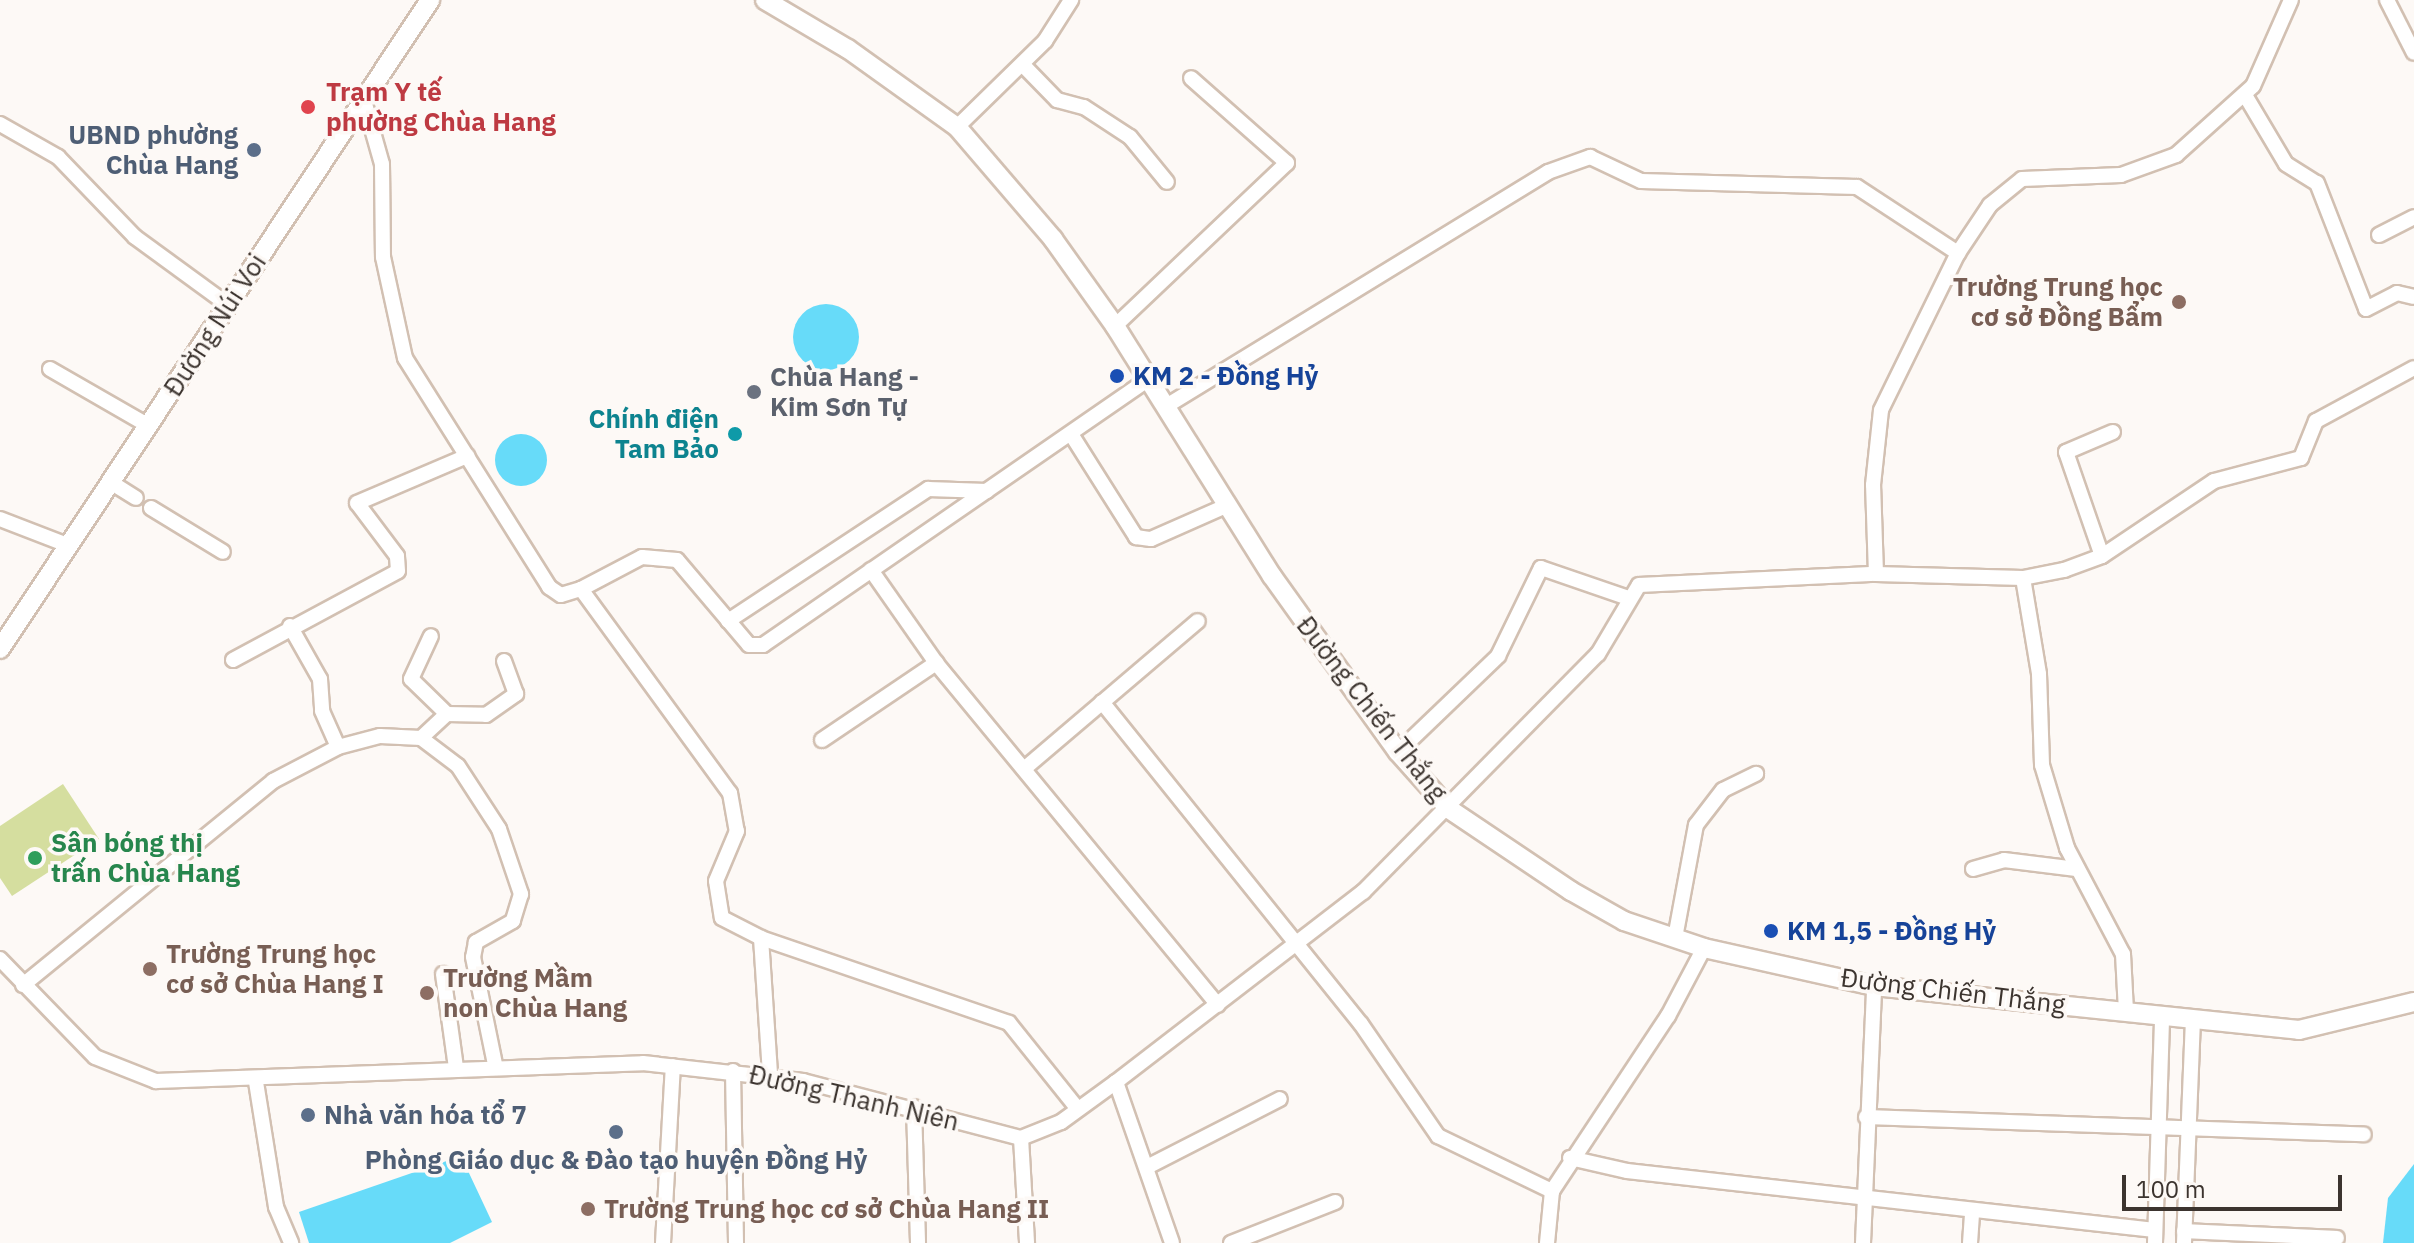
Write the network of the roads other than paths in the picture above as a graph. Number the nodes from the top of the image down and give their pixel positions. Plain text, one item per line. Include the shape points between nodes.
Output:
1 (430, 0) edge
2 (765, 0) edge
3 (1071, 0) edge
4 (2291, 0) edge
5 (2387, 0) edge
6 (2414, 53) edge
7 (1023, 65) junction
8 (1191, 78) dead end
9 (2245, 95) junction
10 (365, 104) junction
11 (0, 124) edge
12 (957, 127) junction
13 (1167, 182) dead end
14 (2414, 217) edge
15 (2379, 235) dead end
16 (1958, 253) junction
17 (2414, 297) edge
18 (227, 304) junction
19 (1115, 326) junction
20 (2414, 368) edge
21 (50, 369) dead end
22 (1150, 378) junction
23 (1168, 405) junction
24 (149, 426) junction
25 (2113, 432) dead end
26 (1071, 434) junction
27 (467, 456) junction
28 (112, 483) junction
29 (987, 491) junction
30 (136, 498) dead end
31 (1228, 505) junction
32 (151, 508) dead end
33 (0, 519) edge
34 (70, 546) junction
35 (223, 552) dead end
36 (2102, 556) junction
37 (871, 570) junction
38 (1876, 574) junction
39 (2023, 578) junction
40 (581, 589) junction
41 (1628, 598) junction
42 (728, 621) junction
43 (1198, 621) dead end
44 (290, 626) junction
45 (431, 636) dead end
46 (1, 646) edge
47 (233, 660) dead end
48 (504, 661) dead end
49 (936, 663) junction
50 (1102, 702) junction
51 (447, 714) junction
52 (421, 738) junction
53 (822, 740) dead end
54 (338, 747) junction
55 (1398, 752) junction
56 (1024, 769) junction
57 (1756, 774) dead end
58 (1449, 809) junction
59 (1973, 869) dead end
60 (2076, 869) junction
61 (761, 938) junction
62 (1675, 938) junction
63 (1298, 944) junction
64 (1704, 948) junction
65 (0, 959) edge
66 (443, 974) dead end
67 (23, 985) junction
68 (1874, 986) junction
69 (2414, 1002) edge
70 (1218, 1005) junction
71 (2126, 1012) junction
72 (2162, 1020) junction
73 (2193, 1021) junction
74 (495, 1064) junction
75 (673, 1066) junction
76 (456, 1068) junction
77 (733, 1071) junction
78 (770, 1075) junction
79 (256, 1082) junction
80 (1116, 1082) junction
81 (1280, 1099) dead end
82 (914, 1107) junction
83 (1078, 1109) junction
84 (1866, 1117) junction
85 (2158, 1127) junction
86 (2189, 1128) junction
87 (2364, 1134) dead end
88 (1021, 1138) junction
89 (1570, 1158) junction
90 (1147, 1167) junction
91 (1552, 1191) junction
92 (1864, 1199) junction
93 (1335, 1202) dead end
94 (1972, 1213) junction
95 (2080, 1226) junction
96 (2155, 1237) edge
97 (2184, 1237) edge
98 (2337, 1238) dead end
99 (291, 1243) edge
100 (663, 1243) edge
101 (736, 1243) edge
102 (918, 1243) edge
103 (1027, 1243) edge
104 (1172, 1243) edge
105 (1231, 1243) edge
106 (1547, 1243) edge
107 (1863, 1243) edge
108 (1970, 1243) edge
109 (2080, 1243) edge

1 - 10 main road, Đường Núi Voi
2 - 12 main road, Đường Chiến Thắng via 848,49
3 - 7 street
4 - 9 street via 2270,59
5 - 6 street
7 - 12 street
7 - 13 street via 1057,100 1084,107 1130,137
8 - 19 street via 1287,163
9 - 16 street via 2149,169 2039,175 2006,188
9 - 17 street via 2286,164 2317,183 2366,309 2397,293
10 - 18 main road, Đường Núi Voi
10 - 27 street via 382,164 391,312 405,358
11 - 18 street via 58,157 115,219
12 - 19 main road, Đường Chiến Thắng via 1053,239
14 - 15 street
16 - 23 street via 1857,187 1641,181 1590,157 1548,172
16 - 38 street via 1881,410 1873,485
18 - 24 main road, Đường Núi Voi
19 - 22 main road, Đường Chiến Thắng
20 - 36 street via 2316,421 2301,458 2214,481
21 - 24 street
22 - 23 main road, Đường Chiến Thắng
22 - 26 street
23 - 31 main road, Đường Chiến Thắng
24 - 28 main road, Đường Núi Voi
25 - 36 street via 2066,452
26 - 29 street
26 - 31 street via 1136,537 1151,539
27 - 40 street via 549,587 561,595
27 - 44 street via 363,496 360,511 397,556 398,571
28 - 30 street
28 - 34 main road, Đường Núi Voi
29 - 37 street
29 - 42 street via 928,489
31 - 55 main road, Đường Chiến Thắng
32 - 35 street
33 - 34 street
34 - 46 main road, Đường Núi Voi
36 - 39 street
37 - 42 street via 763,645 749,645
37 - 49 street
38 - 39 street
38 - 41 street via 1756,585 1652,581
39 - 60 street via 2039,674 2042,765
40 - 42 street via 642,557 677,560
40 - 61 street via 730,793 737,831 716,881 715,906 722,918
41 - 55 street via 1541,568 1498,656
41 - 58 street via 1598,654
43 - 50 street
44 - 47 street
44 - 54 street via 320,679 322,711
45 - 51 street via 411,679
48 - 51 street via 516,694 486,715
49 - 53 street
49 - 56 street
50 - 56 street
50 - 63 street
51 - 52 street
52 - 54 street via 380,736
52 - 74 street via 458,766 499,829 521,894 513,921 476,942 473,957
54 - 67 street via 273,781
55 - 58 main road, Đường Chiến Thắng
56 - 70 street
57 - 62 street via 1723,790 1696,825
58 - 62 main road, Đường Chiến Thắng via 1571,891
58 - 63 street
59 - 60 street via 2004,860
60 - 71 street via 2123,954
61 - 78 street
61 - 83 street via 1009,1023
62 - 64 main road, Đường Chiến Thắng
63 - 70 street
63 - 91 street via 1438,1136
64 - 68 main road, Đường Chiến Thắng
64 - 89 street via 1668,1016
65 - 67 street, Đường Thanh Niên
66 - 76 street
67 - 79 street, Đường Thanh Niên via 70,1037 120,1072 188,1086
68 - 71 main road, Đường Chiến Thắng
68 - 84 street
69 - 73 main road, Đường Chiến Thắng via 2299,1030
70 - 80 street
71 - 72 main road, Đường Chiến Thắng
72 - 73 main road, Đường Chiến Thắng
72 - 85 street
73 - 86 street
74 - 75 street, Đường Thanh Niên
74 - 76 street, Đường Thanh Niên
75 - 77 street, Đường Thanh Niên
75 - 100 street
76 - 79 street, Đường Thanh Niên
77 - 78 street, Đường Thanh Niên
77 - 101 street
78 - 82 street, Đường Thanh Niên
79 - 99 street via 276,1207
80 - 83 street
80 - 90 street
81 - 90 street
82 - 88 street, Đường Thanh Niên
82 - 102 street
83 - 88 street
84 - 85 street
84 - 92 street
85 - 86 street
85 - 96 street
86 - 87 street
86 - 97 street
88 - 103 street
89 - 91 street
89 - 92 street
90 - 104 street
91 - 106 street
92 - 94 street
92 - 107 street
93 - 105 street
94 - 95 street
94 - 108 street
95 - 96 street
95 - 109 street
97 - 98 street

